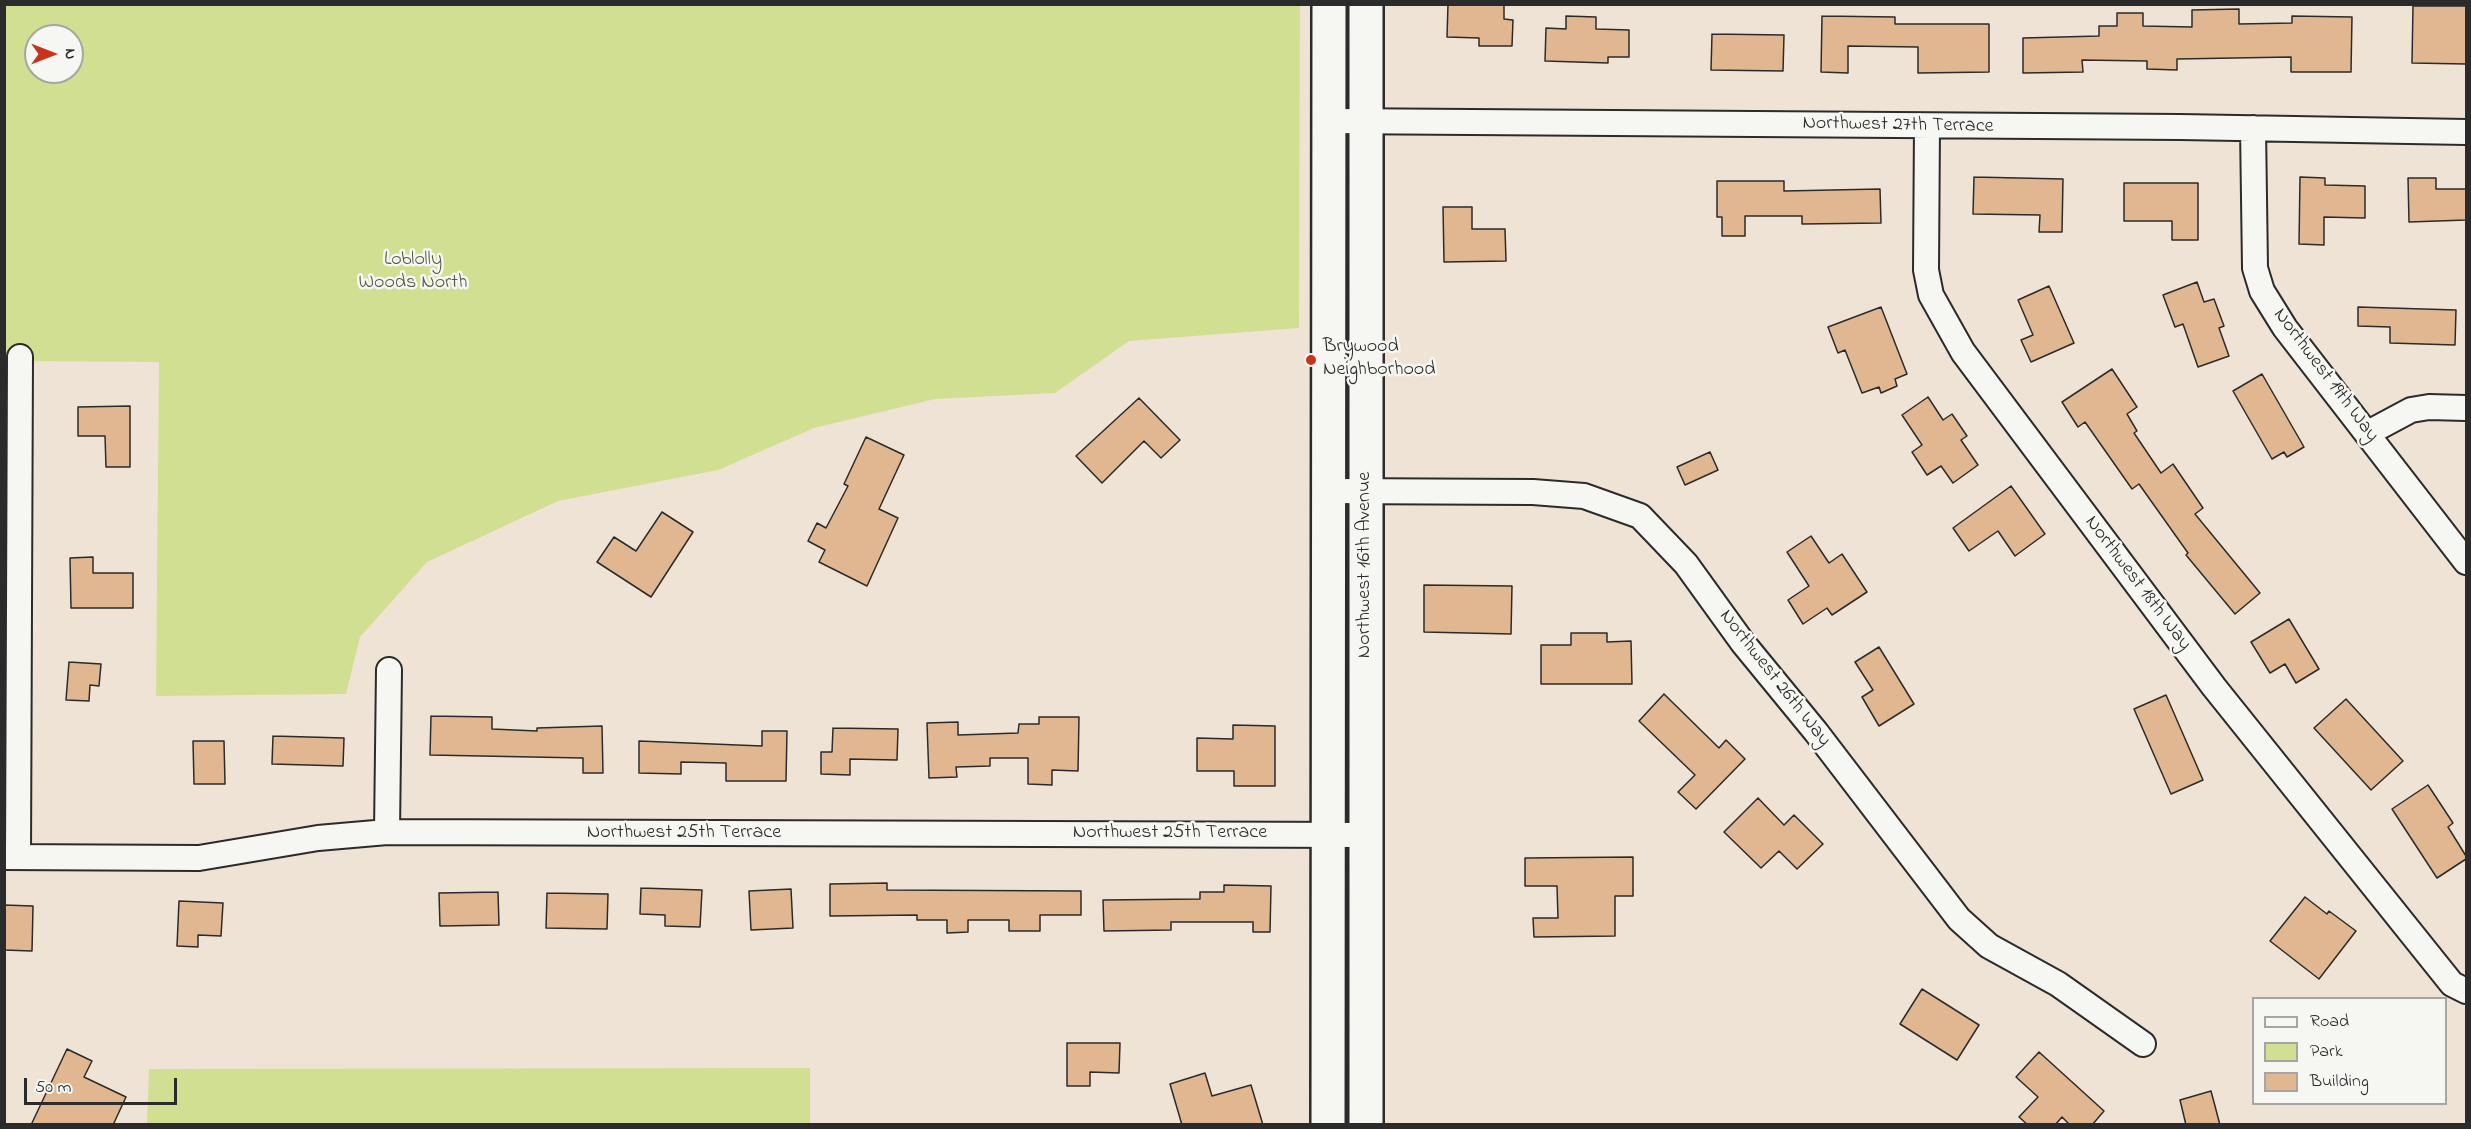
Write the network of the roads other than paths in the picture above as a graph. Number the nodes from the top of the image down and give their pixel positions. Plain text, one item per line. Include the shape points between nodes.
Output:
1 (1329, 4) edge
2 (1366, 4) edge
3 (1366, 120) junction
4 (1329, 121) junction
5 (1927, 126) junction
6 (2253, 128) junction
7 (2466, 132) edge
8 (20, 357) dead end
9 (2466, 408) edge
10 (2367, 433) junction
11 (1329, 490) junction
12 (1366, 491) junction
13 (2466, 562) edge
14 (389, 670) dead end
15 (387, 832) junction
16 (1329, 835) junction
17 (1366, 835) junction
18 (11, 857) edge
19 (2466, 991) edge
20 (2142, 1044) dead end
21 (1328, 1125) edge
22 (1366, 1125) edge

1 - 4 main road, Northwest 16th Avenue
2 - 3 main road, Northwest 16th Avenue
3 - 4 street, Northwest 27th Terrace
3 - 5 street, Northwest 27th Terrace
3 - 12 main road, Northwest 16th Avenue
4 - 11 main road, Northwest 16th Avenue
5 - 6 street, Northwest 27th Terrace
5 - 19 street, Northwest 18th Way via 1926,270 1931,295 1963,352 2214,687 2452,984
6 - 7 street, Northwest 27th Terrace
6 - 10 street, Northwest 19th Way via 2255,268 2262,291 2285,328
8 - 18 street
9 - 10 street via 2411,410
10 - 13 street, Northwest 19th Way
11 - 12 street, Northwest 26th Way
11 - 16 main road, Northwest 16th Avenue
12 - 17 main road, Northwest 16th Avenue
12 - 20 street, Northwest 26th Way via 1584,496 1640,516 1686,564 1959,920 1989,946 2058,984
14 - 15 street
15 - 16 street, Northwest 25th Terrace
15 - 18 street, Northwest 25th Terrace via 318,838 199,858
16 - 17 street, Northwest 25th Terrace
16 - 21 main road, Northwest 16th Avenue
17 - 22 main road, Northwest 16th Avenue

